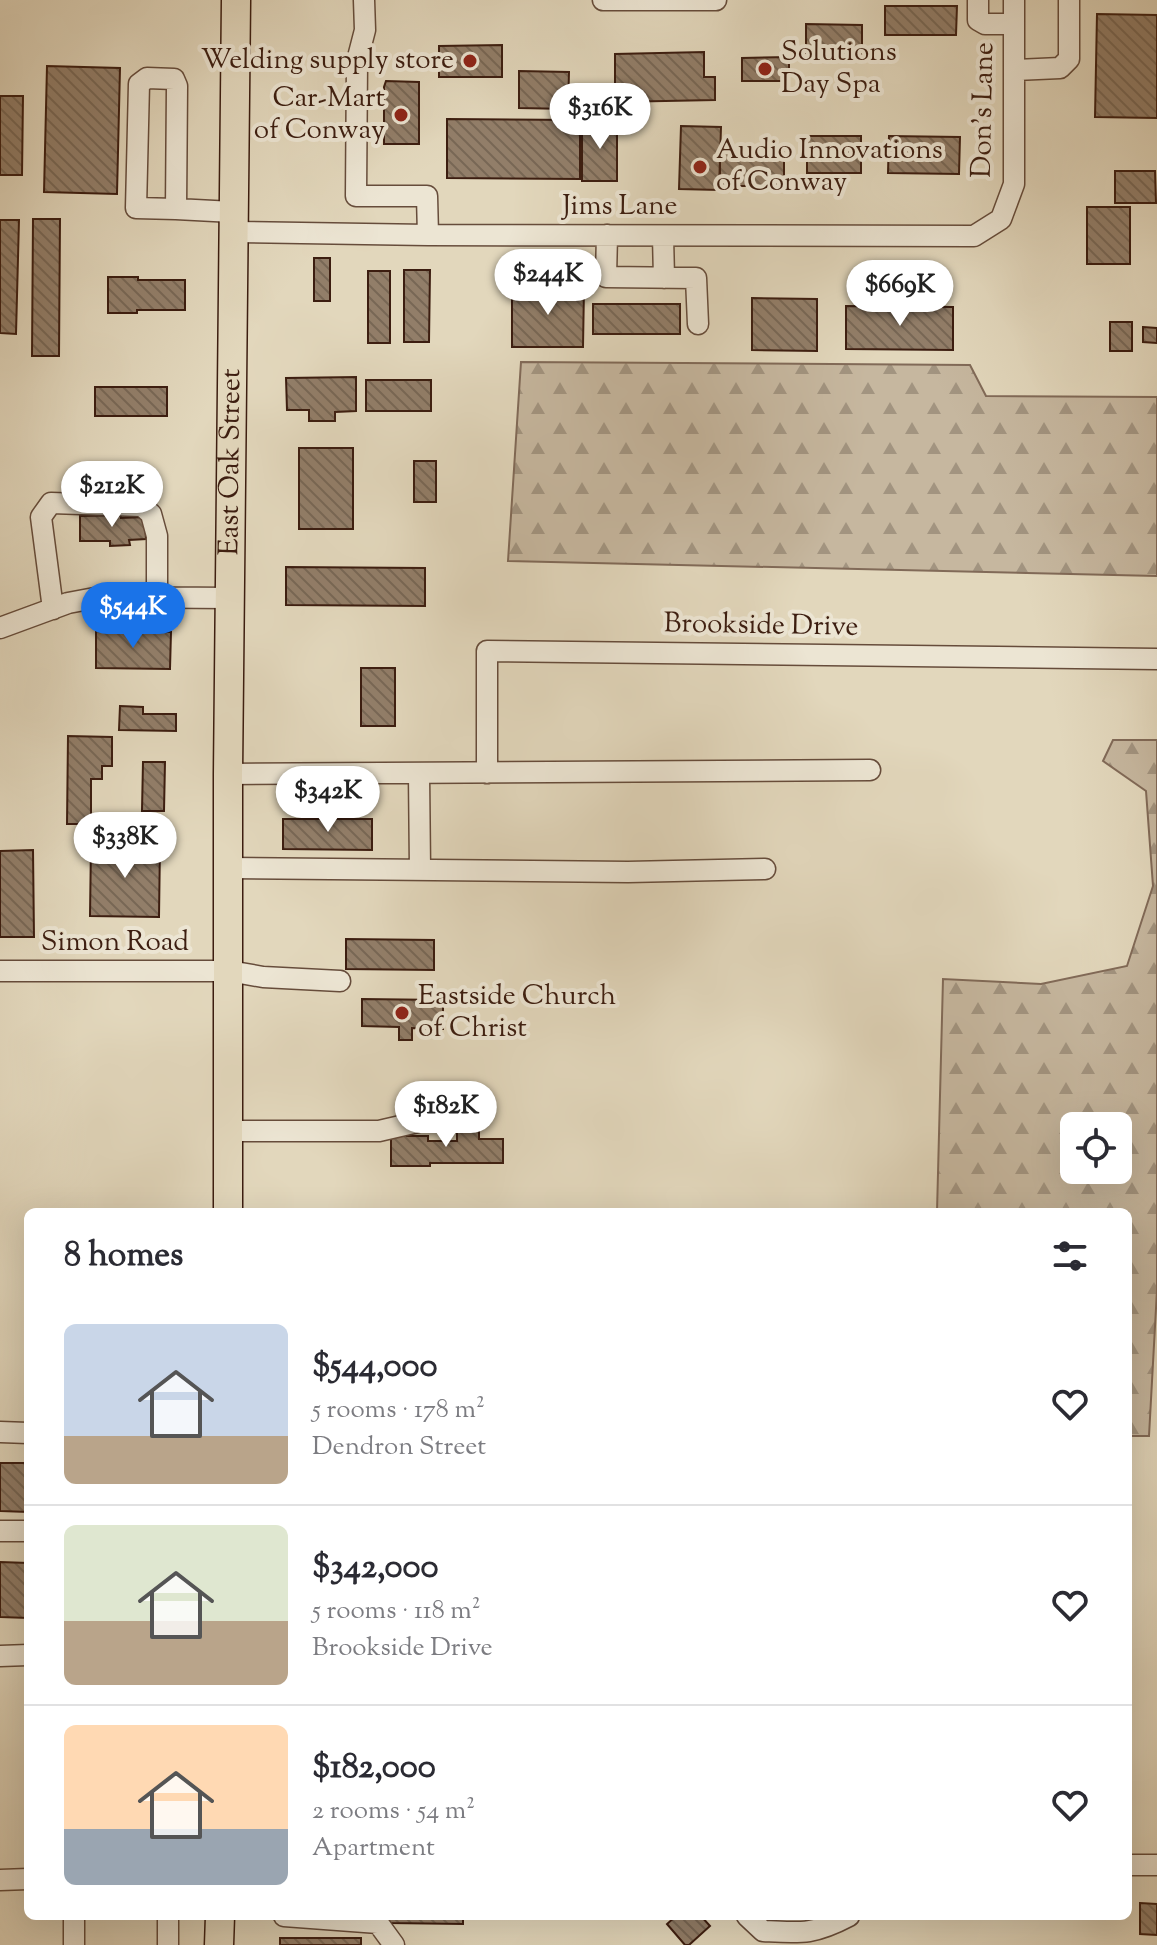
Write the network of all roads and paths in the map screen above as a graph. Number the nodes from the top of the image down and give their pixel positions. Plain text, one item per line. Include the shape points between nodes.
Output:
1 (236, 0) edge
2 (364, 0) edge
3 (603, 0) edge
4 (716, 0) edge
5 (978, 0) edge
6 (1014, 0) edge
7 (1069, 0) edge
8 (1014, 24) junction
9 (1014, 70) junction
10 (176, 209) junction
11 (1001, 219) joint
12 (233, 222) junction
13 (428, 235) junction
14 (607, 235) junction
15 (663, 236) junction
16 (664, 278) junction
17 (698, 324) dead end
18 (157, 597) junction
19 (230, 598) junction
20 (53, 609) junction
21 (0, 628) edge
22 (1157, 659) edge
23 (870, 770) dead end
24 (487, 773) junction
25 (228, 774) junction
26 (419, 774) junction
27 (228, 868) junction
28 (420, 869) junction
29 (765, 869) dead end
30 (0, 971) edge
31 (229, 971) junction
32 (340, 981) dead end
33 (435, 1118) dead end
34 (228, 1131) junction
35 (228, 1208) edge
36 (0, 1432) edge
37 (24, 1433) edge
38 (0, 1531) edge
39 (24, 1531) edge
40 (24, 1655) edge
41 (0, 1656) edge
42 (1132, 1865) edge
43 (1157, 1865) edge
44 (24, 1879) edge
45 (0, 1880) edge
46 (74, 1920) edge
47 (168, 1920) edge
48 (220, 1920) edge
49 (338, 1920) edge
50 (750, 1920) edge
51 (842, 1920) edge
52 (762, 1938) edge
53 (74, 1945) edge
54 (168, 1945) edge
55 (219, 1945) edge
56 (394, 1945) edge

1 - 12 highway, East Oak Street
2 - 13 street via 365,30 357,61 356,196 427,196
3 - 4 street
5 - 8 street via 978,20
6 - 8 street, Don's Lane
7 - 9 street via 1069,59 1060,68
8 - 9 street, Don's Lane
9 - 11 street, Don's Lane via 1014,184
10 - 10 street, Jims Lane via 177,86 174,79 147,78 139,84 136,208
10 - 12 street, Jims Lane
11 - 15 street, Jims Lane via 974,236
12 - 13 street, Jims Lane
12 - 19 highway, East Oak Street
13 - 14 street, Jims Lane
14 - 15 street, Jims Lane
14 - 16 street via 606,277
15 - 16 street
16 - 17 street via 696,278
18 - 19 street
18 - 20 street via 100,597
18 - 20 street via 157,536 151,514 142,506 51,503 41,517
19 - 25 highway, East Oak Street
20 - 21 street
22 - 24 street, Brookside Drive via 487,651
23 - 24 street
24 - 26 street
25 - 26 street
25 - 27 highway, East Oak Street
26 - 28 street
27 - 28 street
27 - 31 highway, East Oak Street
28 - 29 street
30 - 31 street, Simon Road
31 - 32 street, Simon Road
31 - 34 highway, East Oak Street
33 - 34 street via 379,1131
34 - 35 highway, East Oak Street
36 - 37 street
38 - 39 street
40 - 41 street
42 - 43 street
44 - 45 street
46 - 53 street
47 - 54 street
48 - 55 highway
49 - 56 street via 378,1923
50 - 52 street
51 - 52 street via 808,1933

